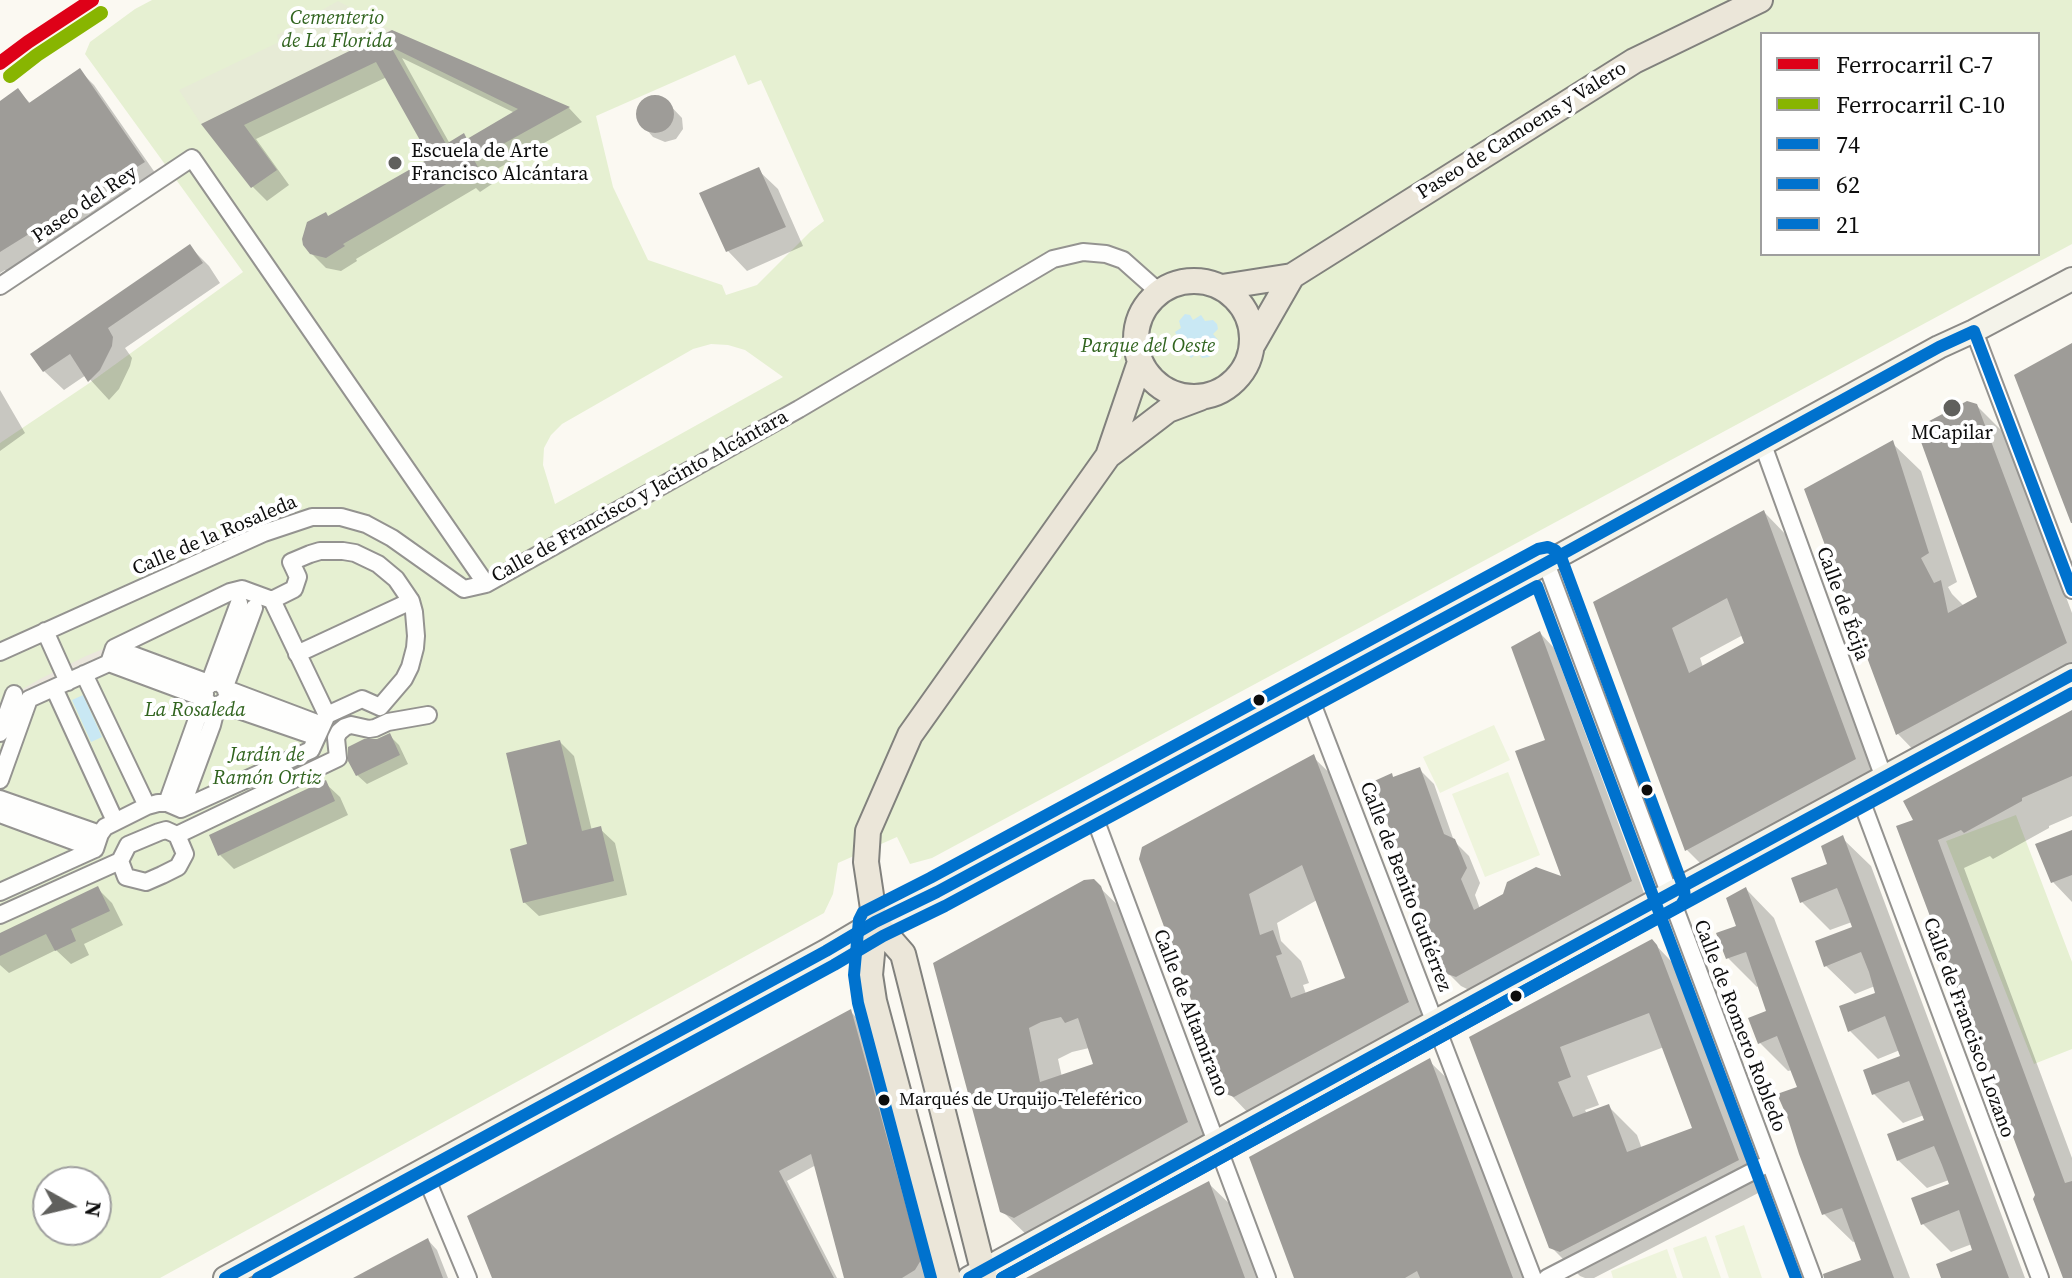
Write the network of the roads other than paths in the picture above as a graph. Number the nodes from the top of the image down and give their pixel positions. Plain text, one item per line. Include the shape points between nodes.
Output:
1 (1760, 0) edge
2 (192, 158) joint
3 (1292, 276) junction
4 (2072, 279) edge
5 (0, 286) edge
6 (1222, 287) junction
7 (1159, 292) junction
8 (1974, 331) junction
9 (1253, 344) junction
10 (1140, 362) junction
11 (1204, 397) junction
12 (1763, 445) junction
13 (1108, 456) junction
14 (1546, 563) junction
15 (486, 584) junction
16 (2072, 590) edge
17 (272, 600) junction
18 (411, 601) junction
19 (246, 605) dead end
20 (45, 631) junction
21 (0, 652) edge
22 (297, 654) junction
23 (111, 655) junction
24 (84, 674) junction
25 (2072, 675) edge
26 (61, 685) junction
27 (1307, 690) junction
28 (215, 693) junction
29 (14, 698) edge
30 (428, 715) dead end
31 (322, 726) junction
32 (0, 733) edge
33 (1884, 778) junction
34 (0, 780) edge
35 (1858, 792) junction
36 (0, 799) edge
37 (147, 806) junction
38 (174, 806) junction
39 (1091, 808) junction
40 (0, 814) edge
41 (115, 821) junction
42 (177, 835) junction
43 (98, 842) junction
44 (120, 861) junction
45 (0, 892) edge
46 (1669, 895) junction
47 (0, 915) edge
48 (875, 922) junction
49 (1435, 1022) junction
50 (1217, 1142) junction
51 (1769, 1163) junction
52 (423, 1170) junction
53 (979, 1275) edge
54 (225, 1278) edge
55 (468, 1278) edge
56 (948, 1278) edge
57 (1267, 1278) edge
58 (1533, 1278) edge
59 (1547, 1278) edge
60 (1813, 1278) edge
61 (2040, 1278) edge

1 - 3 main road, Paseo de Camoens y Valero via 1634,61
2 - 5 street, Paseo del Rey
2 - 15 street, Calle de Francisco y Jacinto Alcántara
3 - 6 main road
3 - 9 main road
4 - 8 main road
6 - 7 main road via 1190,280
6 - 9 main road via 1245,311
7 - 10 main road via 1137,323
7 - 15 street, Calle de Francisco y Jacinto Alcántara via 1123,260 1106,254 1083,252 1053,259
8 - 12 main road
8 - 16 street
9 - 11 main road via 1237,379
10 - 11 main road via 1166,390
10 - 13 main road
11 - 13 main road via 1168,410
12 - 14 main road
12 - 33 street, Calle de Écija
13 - 48 main road via 910,735 868,831 866,862
14 - 27 main road
14 - 46 street, Calle de Romero Robledo
15 - 20 street, Calle de la Rosaleda via 464,589 366,524 312,517 264,533
17 - 18 street via 294,589 298,577 291,562 331,550 378,564
17 - 22 street
17 - 23 street via 242,589 230,592
18 - 22 street
18 - 31 street via 415,648 396,690 380,707 362,699
19 - 28 street via 212,676
20 - 21 street, Calle de la Rosaleda
20 - 26 street
22 - 31 street
23 - 24 street
23 - 28 street via 203,681
24 - 26 street
24 - 37 street
25 - 33 main road
26 - 29 street
26 - 41 street
27 - 39 main road
27 - 49 street, Calle de Benito Gutiérrez
28 - 31 street via 227,706
28 - 38 street via 212,725
29 - 32 street
29 - 34 street
30 - 42 street via 369,729 345,727 336,738 338,758
31 - 38 street via 311,750
33 - 35 main road
35 - 46 main road
35 - 61 street, Calle de Francisco Lozano
36 - 43 street
37 - 38 street
37 - 41 street
39 - 48 main road
39 - 50 street, Calle de Altamirano
40 - 43 street
41 - 43 street
42 - 44 street via 166,830 128,845
42 - 44 street via 185,854 178,867 162,875 146,882 126,877
43 - 45 street
44 - 47 street
46 - 49 main road
46 - 51 street, Calle de Romero Robledo
48 - 52 main road
48 - 53 main road via 903,954
48 - 56 main road via 870,975 874,1001
49 - 50 main road
49 - 58 street, Calle de Benito Gutiérrez
50 - 53 main road
50 - 57 street, Calle de Altamirano
51 - 59 street
51 - 60 street, Calle de Romero Robledo
52 - 54 main road
52 - 55 street

